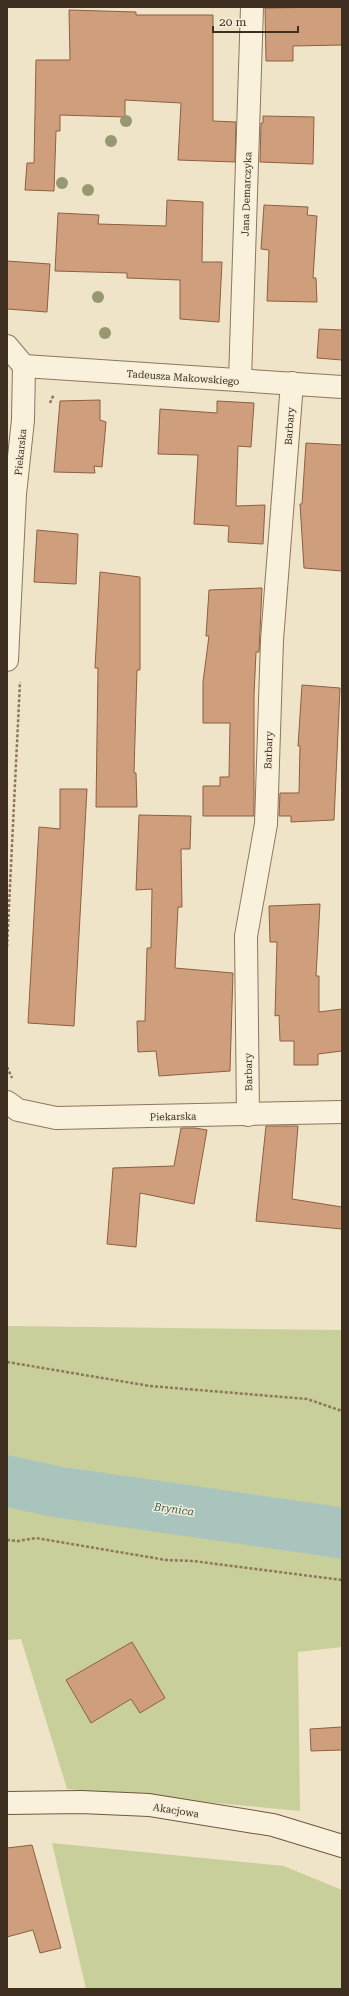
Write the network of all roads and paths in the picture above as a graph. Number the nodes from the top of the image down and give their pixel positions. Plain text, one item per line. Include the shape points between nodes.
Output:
1 (252, 7) edge
2 (7, 346) edge
3 (24, 366) junction
4 (240, 380) junction
5 (292, 383) junction
6 (342, 387) edge
7 (7, 660) edge
8 (7, 1102) edge
9 (342, 1112) edge
10 (248, 1115) junction
11 (7, 1362) edge
12 (342, 1411) edge
13 (7, 1540) edge
14 (342, 1580) edge
15 (7, 1803) edge
16 (342, 1846) edge

1 - 4 street, Jana Demarczyka
2 - 3 street
3 - 4 street, Tadeusza Makowskiego
3 - 7 street, Piekarska via 23,420 15,494
4 - 5 street, Tadeusza Makowskiego
5 - 6 street, Tadeusza Makowskiego
5 - 10 street, Barbary via 272,640 266,824 246,936
8 - 10 street, Piekarska via 18,1110 56,1118
9 - 10 street, Piekarska
11 - 12 path via 150,1386 307,1398
13 - 14 path via 36,1538 166,1560 193,1561
15 - 16 street, Akacjowa via 81,1802 149,1806 273,1825

